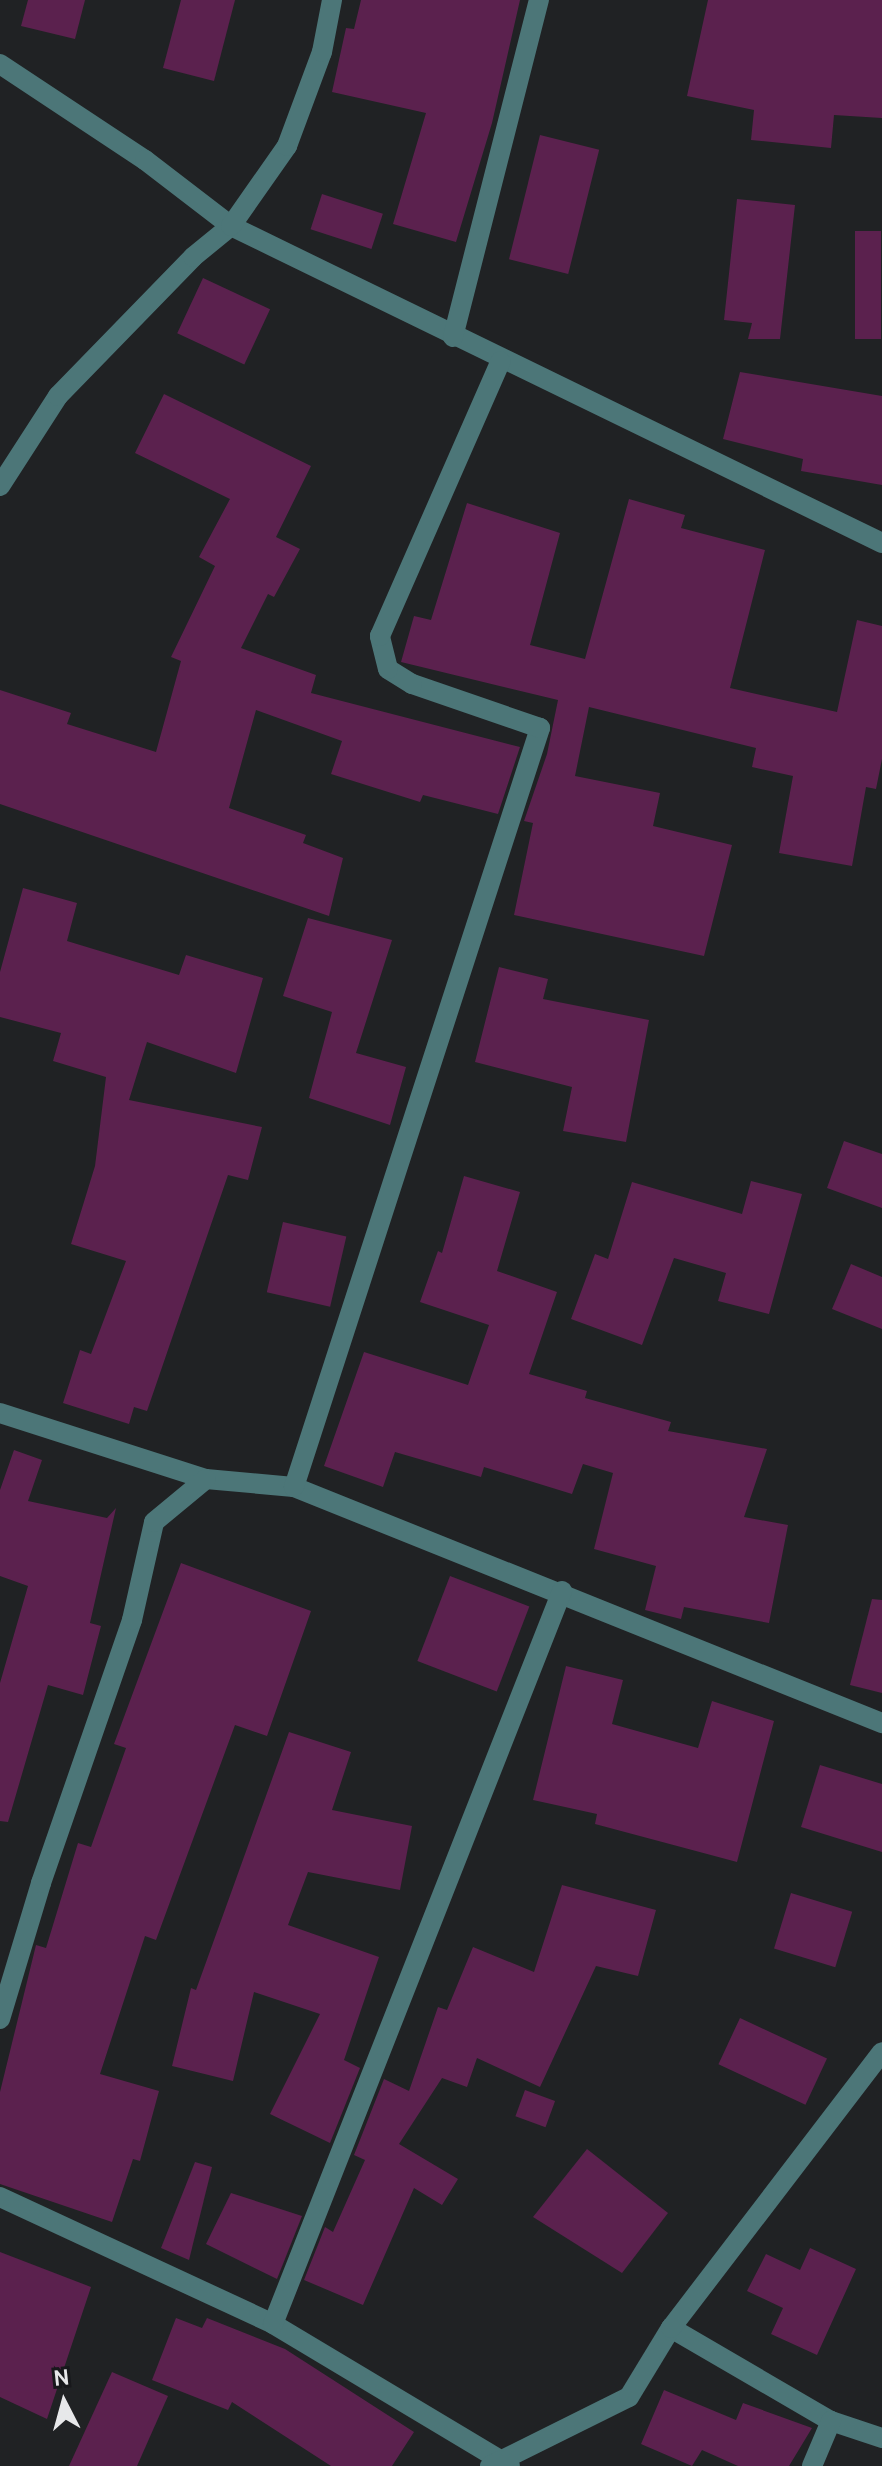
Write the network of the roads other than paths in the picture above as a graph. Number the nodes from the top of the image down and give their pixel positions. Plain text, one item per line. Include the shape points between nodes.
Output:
1 (332, 0) edge
2 (539, 0) edge
3 (0, 64) edge
4 (231, 226) junction
5 (453, 337) junction
6 (501, 361) junction
7 (0, 486) edge
8 (882, 543) edge
9 (0, 1413) edge
10 (206, 1479) junction
11 (294, 1487) junction
12 (562, 1591) junction
13 (882, 1723) edge
14 (0, 2019) edge
15 (882, 2052) edge
16 (0, 2197) edge
17 (273, 2324) junction
18 (671, 2328) junction
19 (831, 2421) junction
20 (882, 2438) edge
21 (500, 2464) edge
22 (812, 2466) edge

1 - 4 street via 322,52 287,146
2 - 5 street
3 - 4 street via 145,160
4 - 5 street
4 - 7 street via 193,257 58,396
5 - 6 street
6 - 8 street
6 - 11 street via 380,636 388,669 412,684 540,728
9 - 10 street
10 - 11 street
10 - 14 street via 154,1522 132,1620
11 - 12 street
12 - 13 street
12 - 17 street
15 - 18 street
16 - 17 street
17 - 21 street
18 - 19 street
18 - 21 street via 629,2397
19 - 20 street
19 - 22 street

